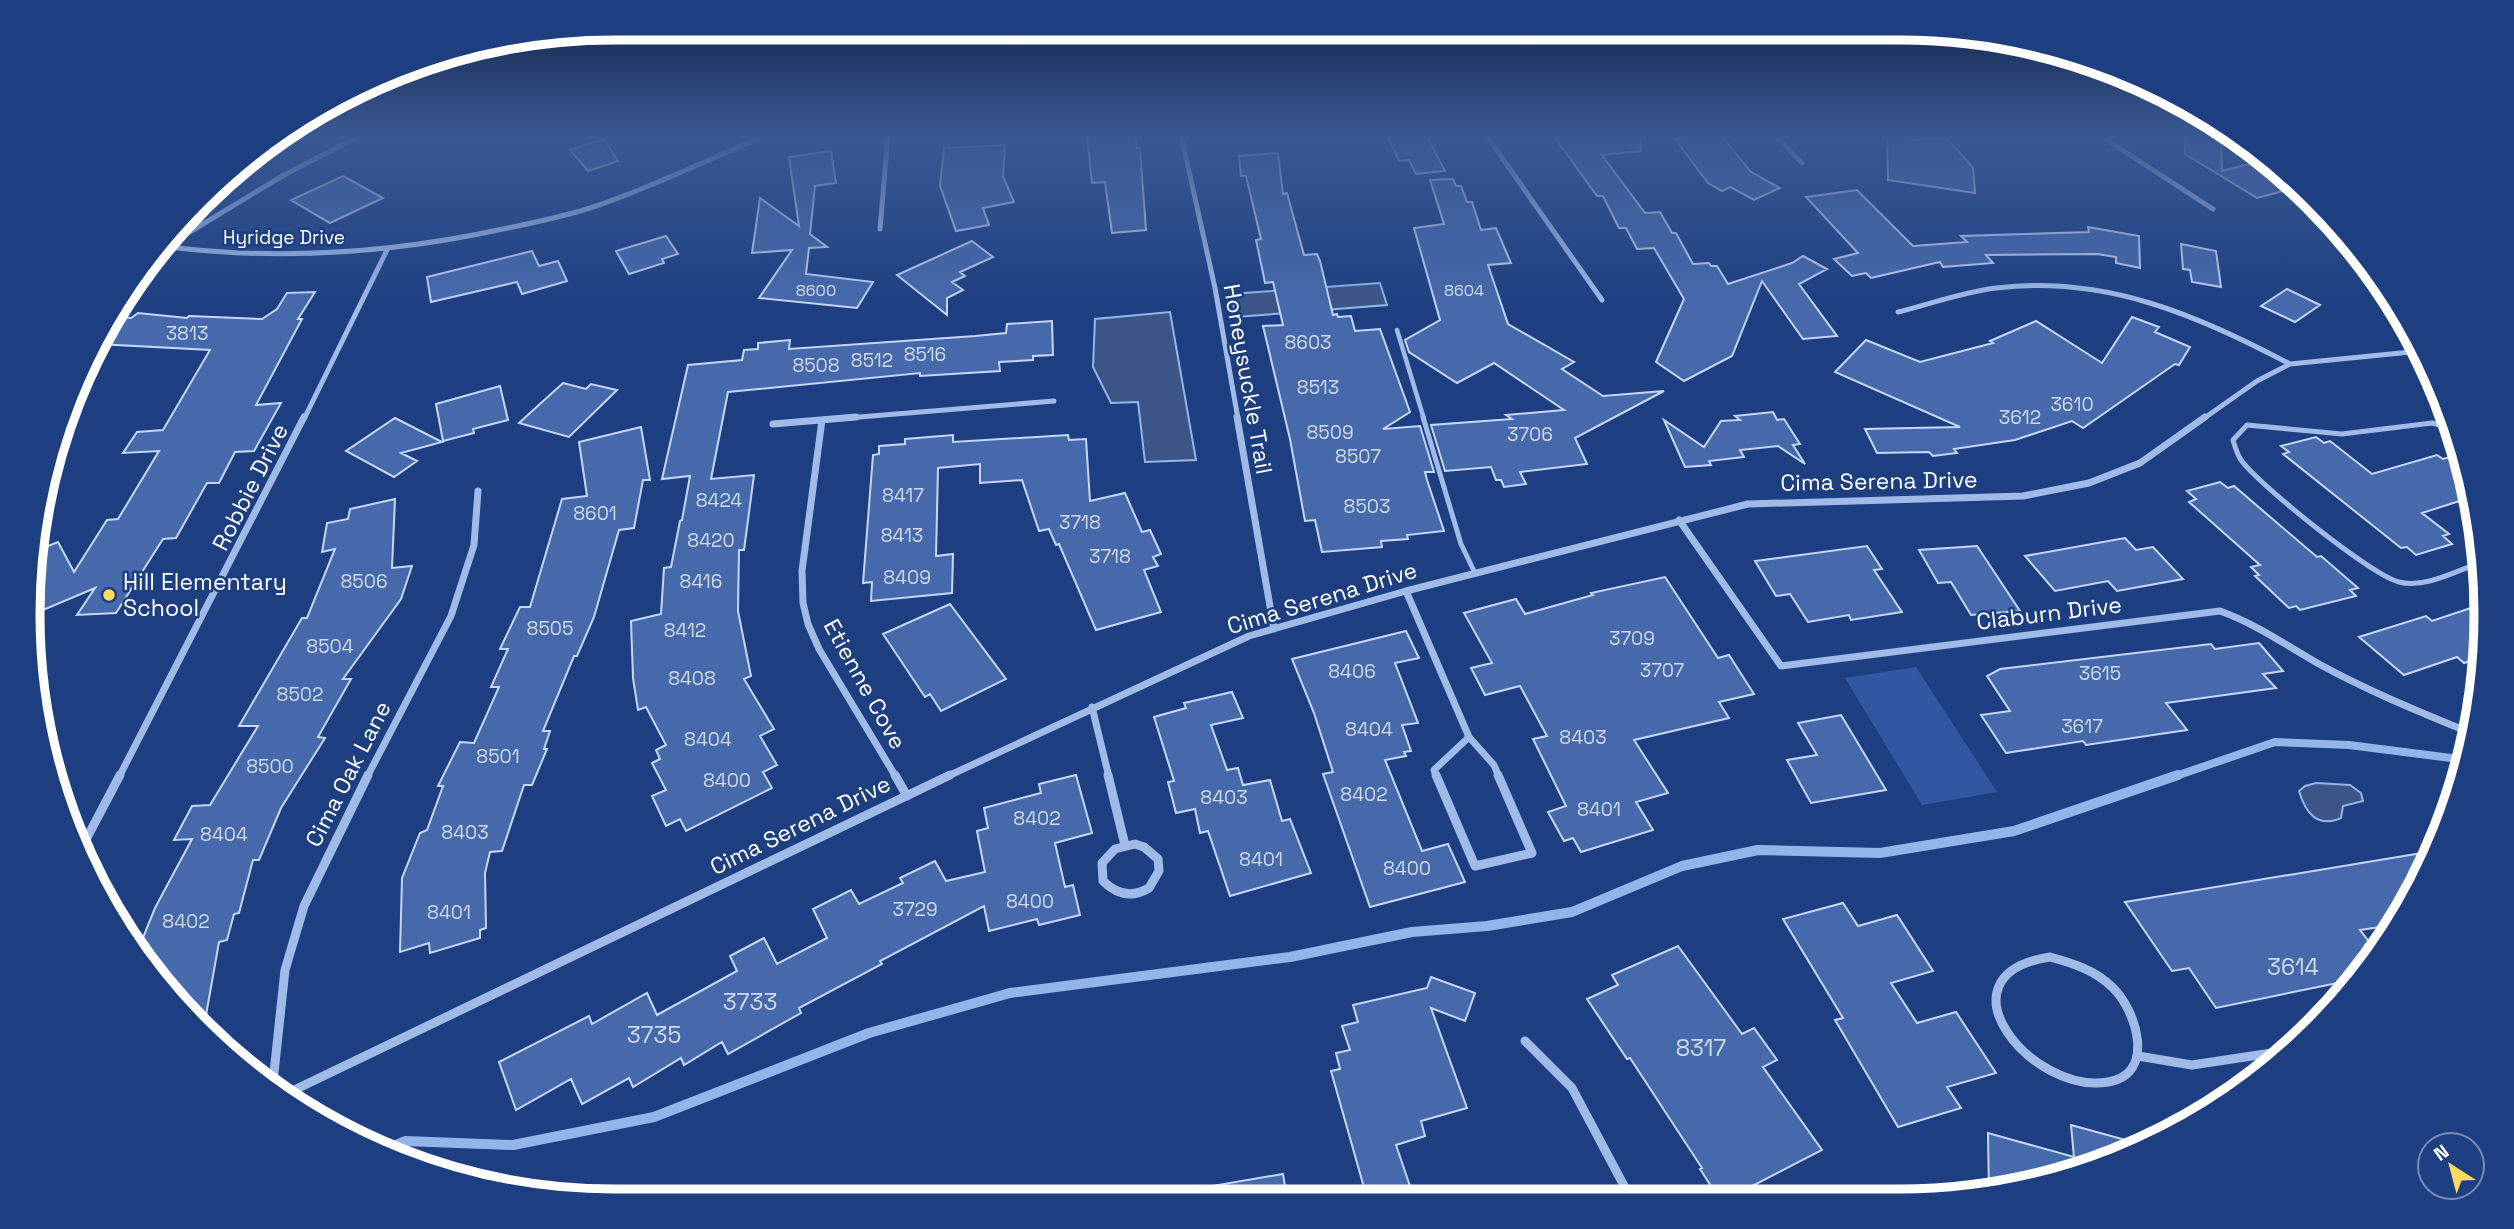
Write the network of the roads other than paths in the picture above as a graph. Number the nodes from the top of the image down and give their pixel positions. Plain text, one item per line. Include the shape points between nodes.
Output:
1 (253, 192) edge
2 (627, 192) edge
3 (883, 192) edge
4 (1194, 192) edge
5 (1526, 192) edge
6 (2187, 192) edge
7 (2213, 209) dead end
8 (880, 229) dead end
9 (186, 233) edge
10 (173, 248) edge
11 (387, 250) junction
12 (1602, 300) dead end
13 (1898, 312) dead end
14 (1397, 330) dead end
15 (2410, 352) edge
16 (2290, 364) junction
17 (1054, 401) dead end
18 (822, 420) junction
19 (773, 424) dead end
20 (2441, 425) edge
21 (478, 491) dead end
22 (1679, 520) junction
23 (2472, 565) edge
24 (1475, 573) junction
25 (1406, 591) junction
26 (1274, 629) junction
27 (1092, 706) junction
28 (2462, 729) edge
29 (1469, 737) junction
30 (907, 796) junction
31 (86, 839) edge
32 (1125, 845) junction
33 (1525, 1041) dead end
34 (2269, 1053) edge
35 (2138, 1056) junction
36 (274, 1076) edge
37 (293, 1091) edge
38 (1626, 1189) edge

1 - 9 street
2 - 11 street, Hyridge Drive via 589,208 472,236
3 - 8 street
4 - 26 street, Honeysuckle Trail via 1215,288
5 - 12 street
6 - 7 street
10 - 11 street, Hyridge Drive via 317,257
11 - 31 street, Robbie Drive via 267,494
13 - 16 street via 2005,287 2099,290 2206,321
14 - 24 lane via 1461,544
15 - 16 street, Cima Serena Drive
16 - 22 street, Cima Serena Drive via 2257,381 2140,463 2089,484 2023,496 1748,505
17 - 18 street
18 - 19 street
18 - 30 street, Etienne Cove via 802,571 803,603 819,649
20 - 23 lane via 2408,424 2342,434 2247,425 2233,440 2239,458 2260,480 2368,567 2395,582 2413,584
21 - 36 street, Cima Oak Lane via 474,545 451,617 304,906 285,970
22 - 24 street, Cima Serena Drive
22 - 28 street, Claburn Drive via 1781,666 2220,611 2248,621 2396,702
24 - 25 street, Cima Serena Drive
25 - 26 street, Cima Serena Drive
25 - 29 street
26 - 27 street, Cima Serena Drive
27 - 30 street, Cima Serena Drive
27 - 32 street
29 - 29 street via 1494,765 1532,853 1475,866 1434,770
30 - 37 street, Cima Serena Drive
32 - 32 street via 1102,863 1103,881 1117,893 1137,894 1154,884 1160,867 1144,847
33 - 38 street via 1572,1088
34 - 35 street via 2192,1065
35 - 35 street via 2129,1070 2114,1080 2071,1080 2048,1070 2027,1056 2005,1028 1996,999 1999,980 2011,966 2028,958 2050,957 2098,975 2133,1014 2140,1036

